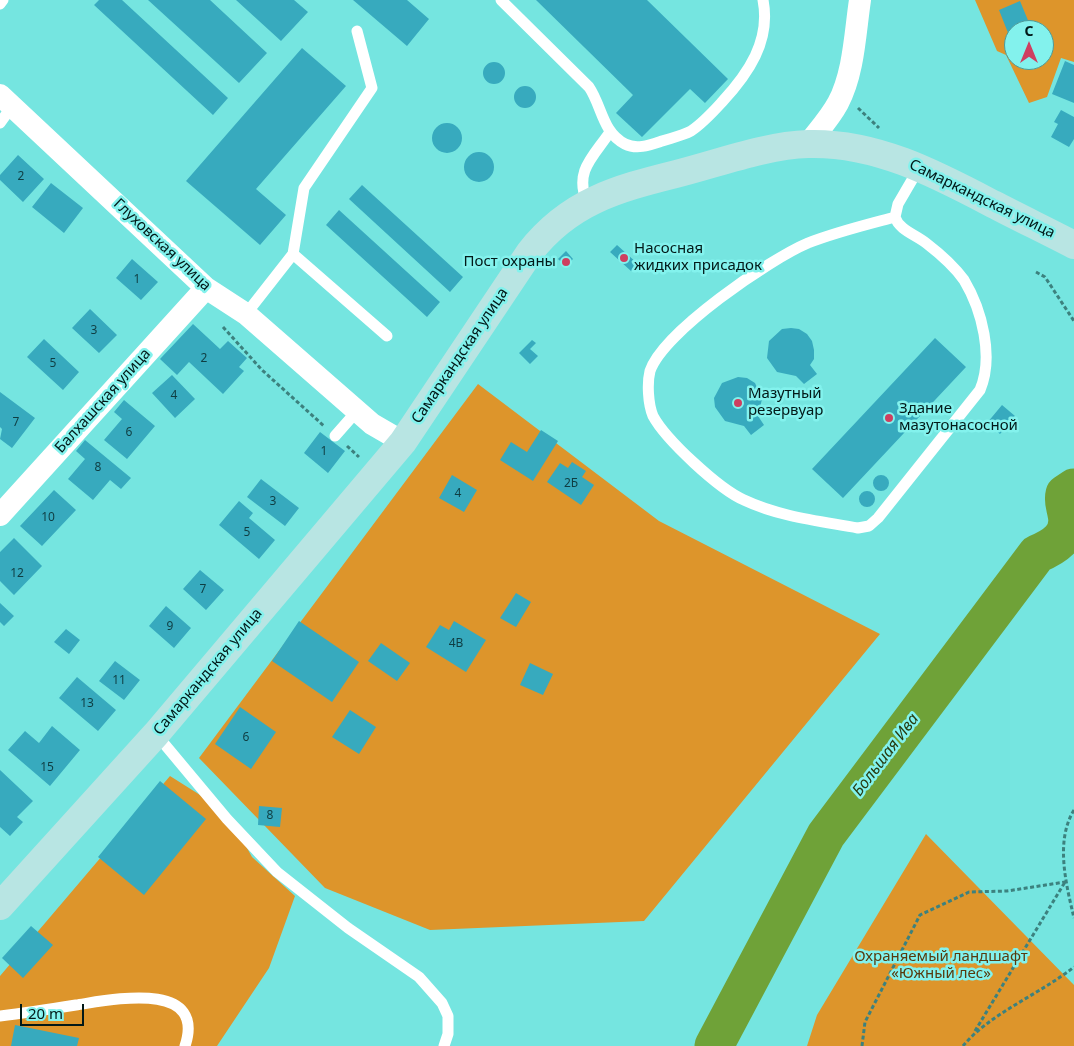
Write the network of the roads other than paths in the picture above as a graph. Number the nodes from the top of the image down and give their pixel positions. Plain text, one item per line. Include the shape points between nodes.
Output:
1 (4, 0) edge
2 (501, 0) edge
3 (763, 0) edge
4 (860, 0) edge
5 (0, 4) edge
6 (357, 31) dead end
7 (6, 100) edge
8 (0, 123) edge
9 (610, 132) junction
10 (808, 144) junction
11 (920, 167) junction
12 (587, 202) junction
13 (894, 216) junction
14 (1074, 245) edge
15 (293, 254) junction
16 (206, 288) junction
17 (246, 314) junction
18 (387, 336) dead end
19 (357, 411) junction
20 (335, 436) dead end
21 (403, 442) junction
22 (0, 515) edge
23 (156, 734) junction
24 (0, 906) edge
25 (0, 1016) edge
26 (185, 1046) edge
27 (444, 1046) edge

1 - 5 lane
2 - 9 lane via 589,87
3 - 9 lane via 762,35 753,63 743,79 698,126 689,132 644,146 623,143
4 - 10 street via 842,93
6 - 15 lane via 372,88 304,188
7 - 8 lane
7 - 16 street, Глуховская улица
9 - 12 lane via 582,175
10 - 11 street, Самаркандская улица via 856,148
10 - 12 street, Самаркандская улица via 782,147 641,183
11 - 13 lane
11 - 14 street, Самаркандская улица
12 - 21 street, Самаркандская улица via 558,222 530,252
13 - 13 lane via 900,226 925,242 964,280 986,346 985,379 980,390 869,526 858,528 789,516 728,491 669,438 652,414 650,372 657,358 685,328 783,256 833,233
15 - 17 lane
15 - 18 lane
16 - 17 street, Глуховская улица
16 - 22 street, Балхашская улица
17 - 19 street, Глуховская улица
19 - 20 lane
19 - 21 street, Глуховская улица
21 - 23 street, Самаркандская улица
23 - 24 street, Самаркандская улица
23 - 27 lane via 227,819 277,872 348,928 419,977 442,1003 448,1016
25 - 26 lane via 152,998 169,1002 183,1012 188,1026

